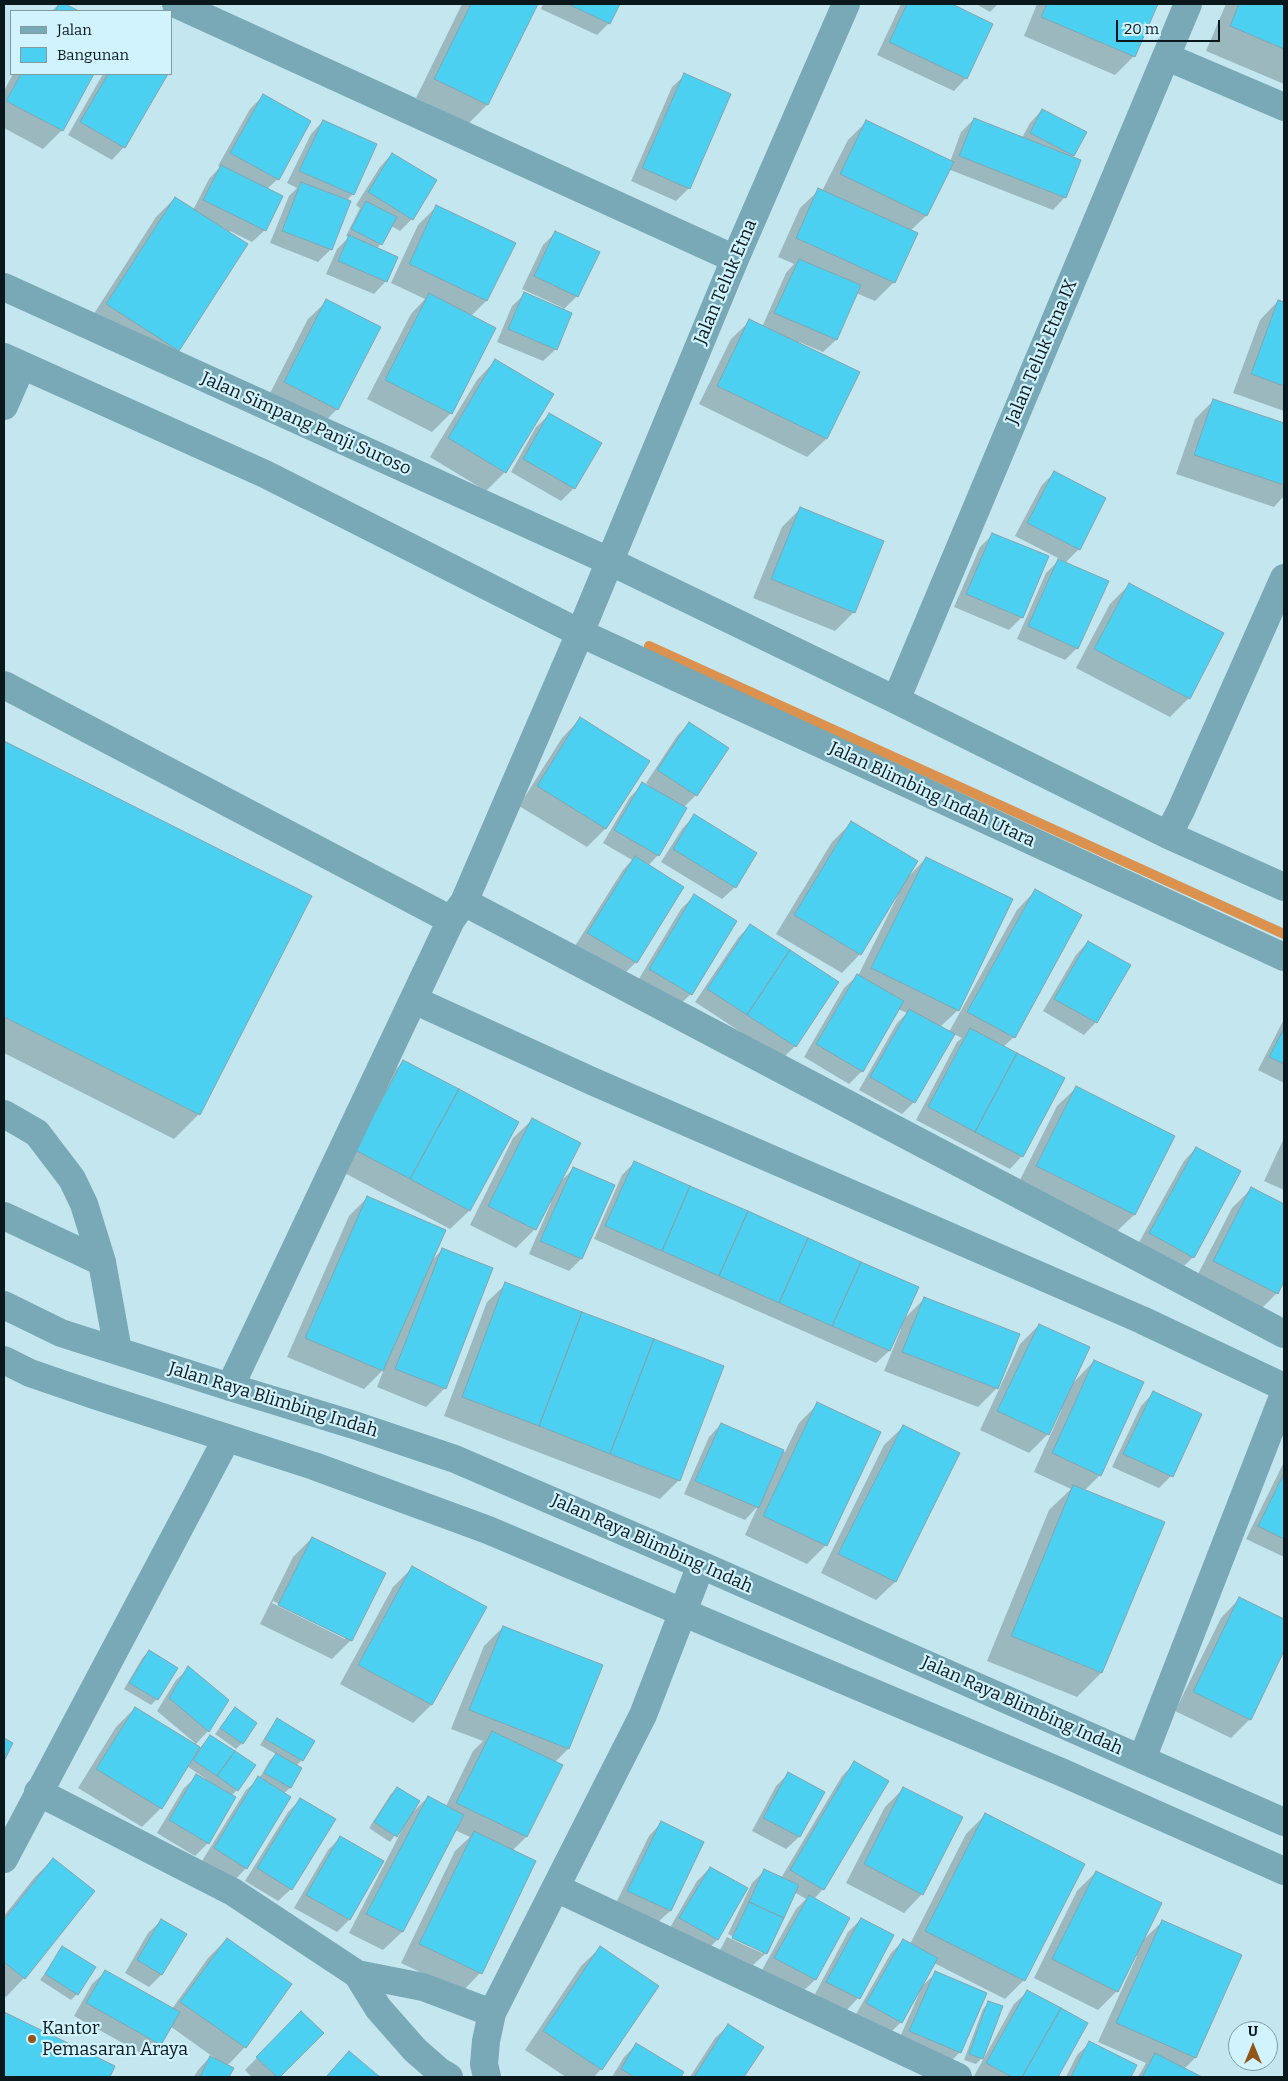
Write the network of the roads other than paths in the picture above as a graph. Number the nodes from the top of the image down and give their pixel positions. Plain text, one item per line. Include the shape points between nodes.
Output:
1 (176, 4) edge
2 (846, 4) edge
3 (1188, 4) edge
4 (1167, 57) junction
5 (1284, 107) edge
6 (735, 259) junction
7 (4, 287) edge
8 (13, 361) edge
9 (4, 406) edge
10 (609, 561) junction
11 (1284, 578) edge
12 (580, 633) junction
13 (4, 685) edge
14 (896, 700) junction
15 (1168, 835) junction
16 (1284, 887) edge
17 (458, 911) junction
18 (1284, 957) edge
19 (414, 1000) junction
20 (4, 1114) edge
21 (4, 1216) edge
22 (102, 1262) junction
23 (4, 1306) edge
24 (1284, 1334) edge
25 (118, 1351) junction
26 (4, 1360) edge
27 (230, 1387) junction
28 (1284, 1388) edge
29 (1284, 1394) edge
30 (227, 1438) junction
31 (701, 1565) junction
32 (682, 1612) junction
33 (1142, 1759) junction
34 (38, 1792) junction
35 (1284, 1822) edge
36 (4, 1859) edge
37 (1284, 1872) edge
38 (556, 1888) junction
39 (357, 1974) junction
40 (492, 2013) junction
41 (450, 2077) edge
42 (487, 2077) edge
43 (958, 2077) edge

1 - 6 street
2 - 6 street, Jalan Teluk Etna
3 - 4 street, Jalan Teluk Etna IX
4 - 5 street
4 - 14 street, Jalan Teluk Etna IX
6 - 10 street, Jalan Teluk Etna
7 - 10 street, Jalan Simpang Panji Suroso
8 - 9 street
8 - 12 street via 266,474
10 - 12 street, Jalan Teluk Etna
10 - 14 street
11 - 15 street
12 - 17 street, Jalan Teluk Etna
12 - 18 street, Jalan Blimbing Indah Utara
13 - 17 street
14 - 15 street
15 - 16 street
17 - 19 street, Jalan Teluk Etna
17 - 24 street
19 - 27 street, Jalan Teluk Etna
19 - 28 street via 594,1082 1142,1320
20 - 22 street via 37,1133 72,1179 84,1204
21 - 22 street
22 - 25 street
23 - 25 street, Jalan Raya Blimbing Indah via 61,1333
25 - 27 street, Jalan Raya Blimbing Indah
26 - 30 street via 30,1373
27 - 31 street, Jalan Raya Blimbing Indah via 455,1459
29 - 33 street
30 - 32 street via 314,1466 488,1530
30 - 34 street
31 - 32 street
31 - 33 street, Jalan Raya Blimbing Indah
32 - 37 street via 1061,1772
32 - 38 street via 643,1714
33 - 35 street, Jalan Raya Blimbing Indah
34 - 36 street
34 - 39 street via 233,1892
38 - 40 street
38 - 43 street
39 - 40 street via 423,1987
39 - 41 street via 378,2008 415,2050
40 - 42 street via 484,2064

